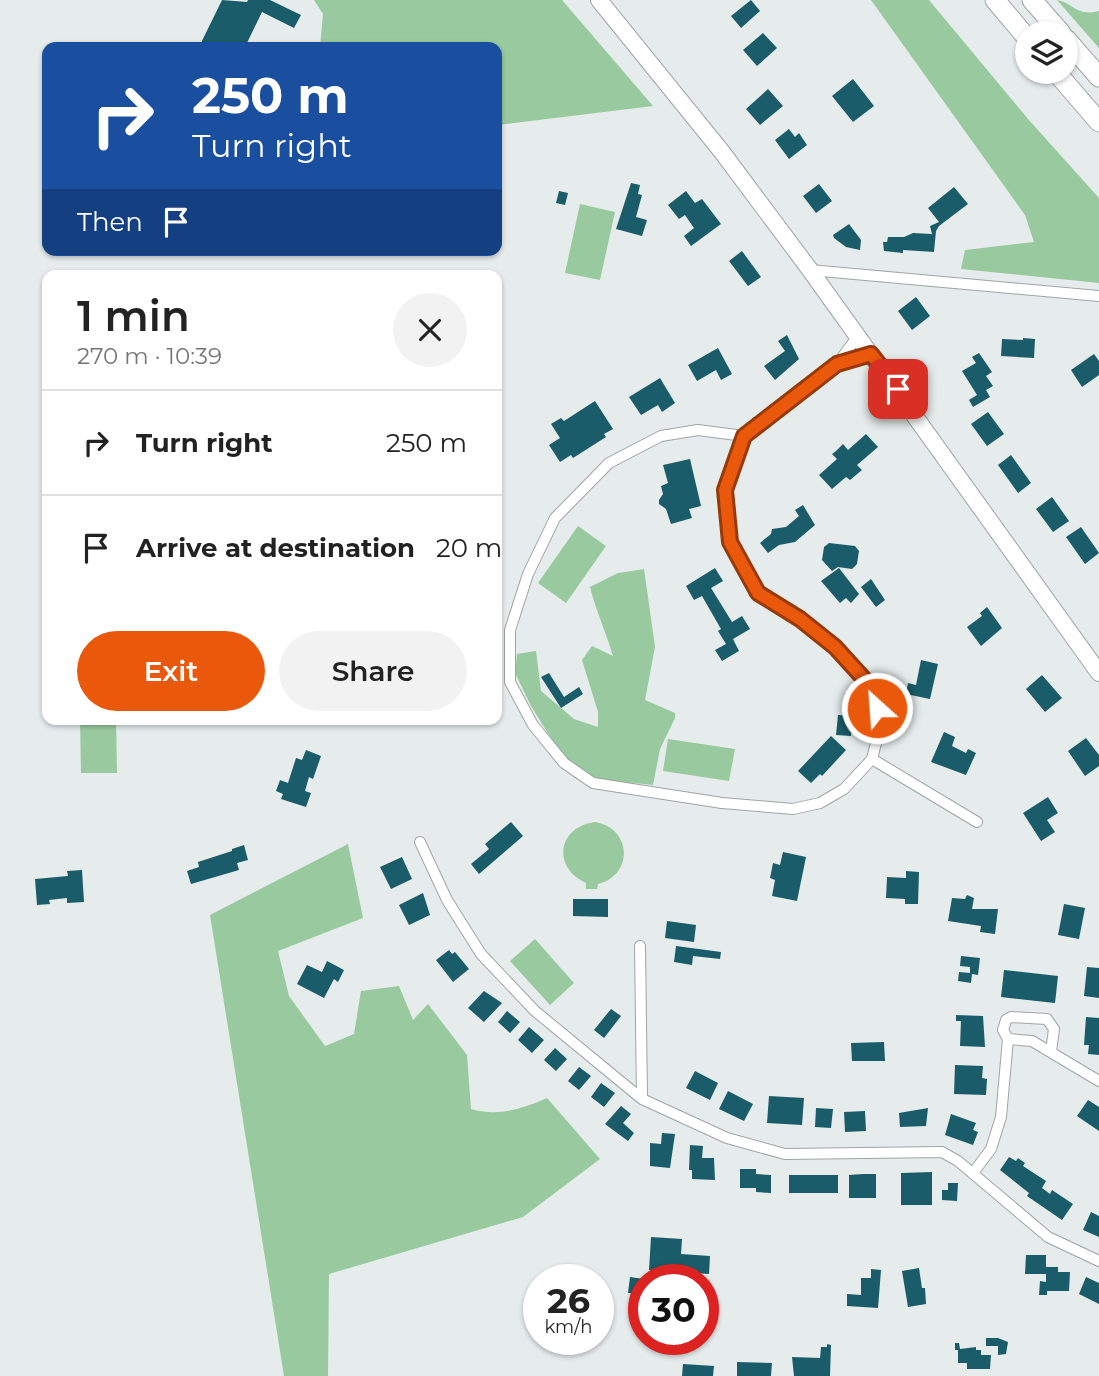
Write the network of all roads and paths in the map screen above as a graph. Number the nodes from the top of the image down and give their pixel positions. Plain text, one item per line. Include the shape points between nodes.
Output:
1 (599, 0) edge
2 (995, 0) edge
3 (1032, 0) edge
4 (1050, 21) edge
5 (1015, 24) edge
6 (1078, 53) edge
7 (1099, 77) edge
8 (1066, 84) edge
9 (1099, 122) edge
10 (810, 270) junction
11 (1099, 296) edge
12 (858, 336) junction
13 (871, 354) junction
14 (837, 364) junction
15 (744, 436) junction
16 (1099, 673) edge
17 (872, 759) junction
18 (977, 822) dead end
19 (421, 842) dead end
20 (640, 946) dead end
21 (1008, 1038) junction
22 (1051, 1052) junction
23 (1099, 1081) edge
24 (642, 1099) junction
25 (973, 1173) junction
26 (1099, 1261) edge

1 - 10 main road
2 - 5 highway
3 - 4 highway
6 - 7 highway
8 - 9 highway
10 - 11 street
10 - 12 main road
12 - 13 main road
12 - 14 street
13 - 14 street
13 - 16 main road
14 - 15 street
15 - 17 street via 725,490 730,542 758,593 835,647 865,680 877,708 879,731
15 - 17 street via 698,430 661,436 608,463 555,518 528,574 510,630 510,682 533,725 564,762 593,783 793,809 820,803 844,789
17 - 18 street
19 - 24 street via 447,900 481,954 535,1011
20 - 24 street
21 - 22 street via 1032,1041
21 - 22 street via 1004,1025 1011,1017 1047,1019 1054,1029
21 - 25 street via 1002,1117 992,1149
22 - 23 street
24 - 25 street via 727,1138 779,1153 933,1151 951,1156
25 - 26 street via 1048,1237

